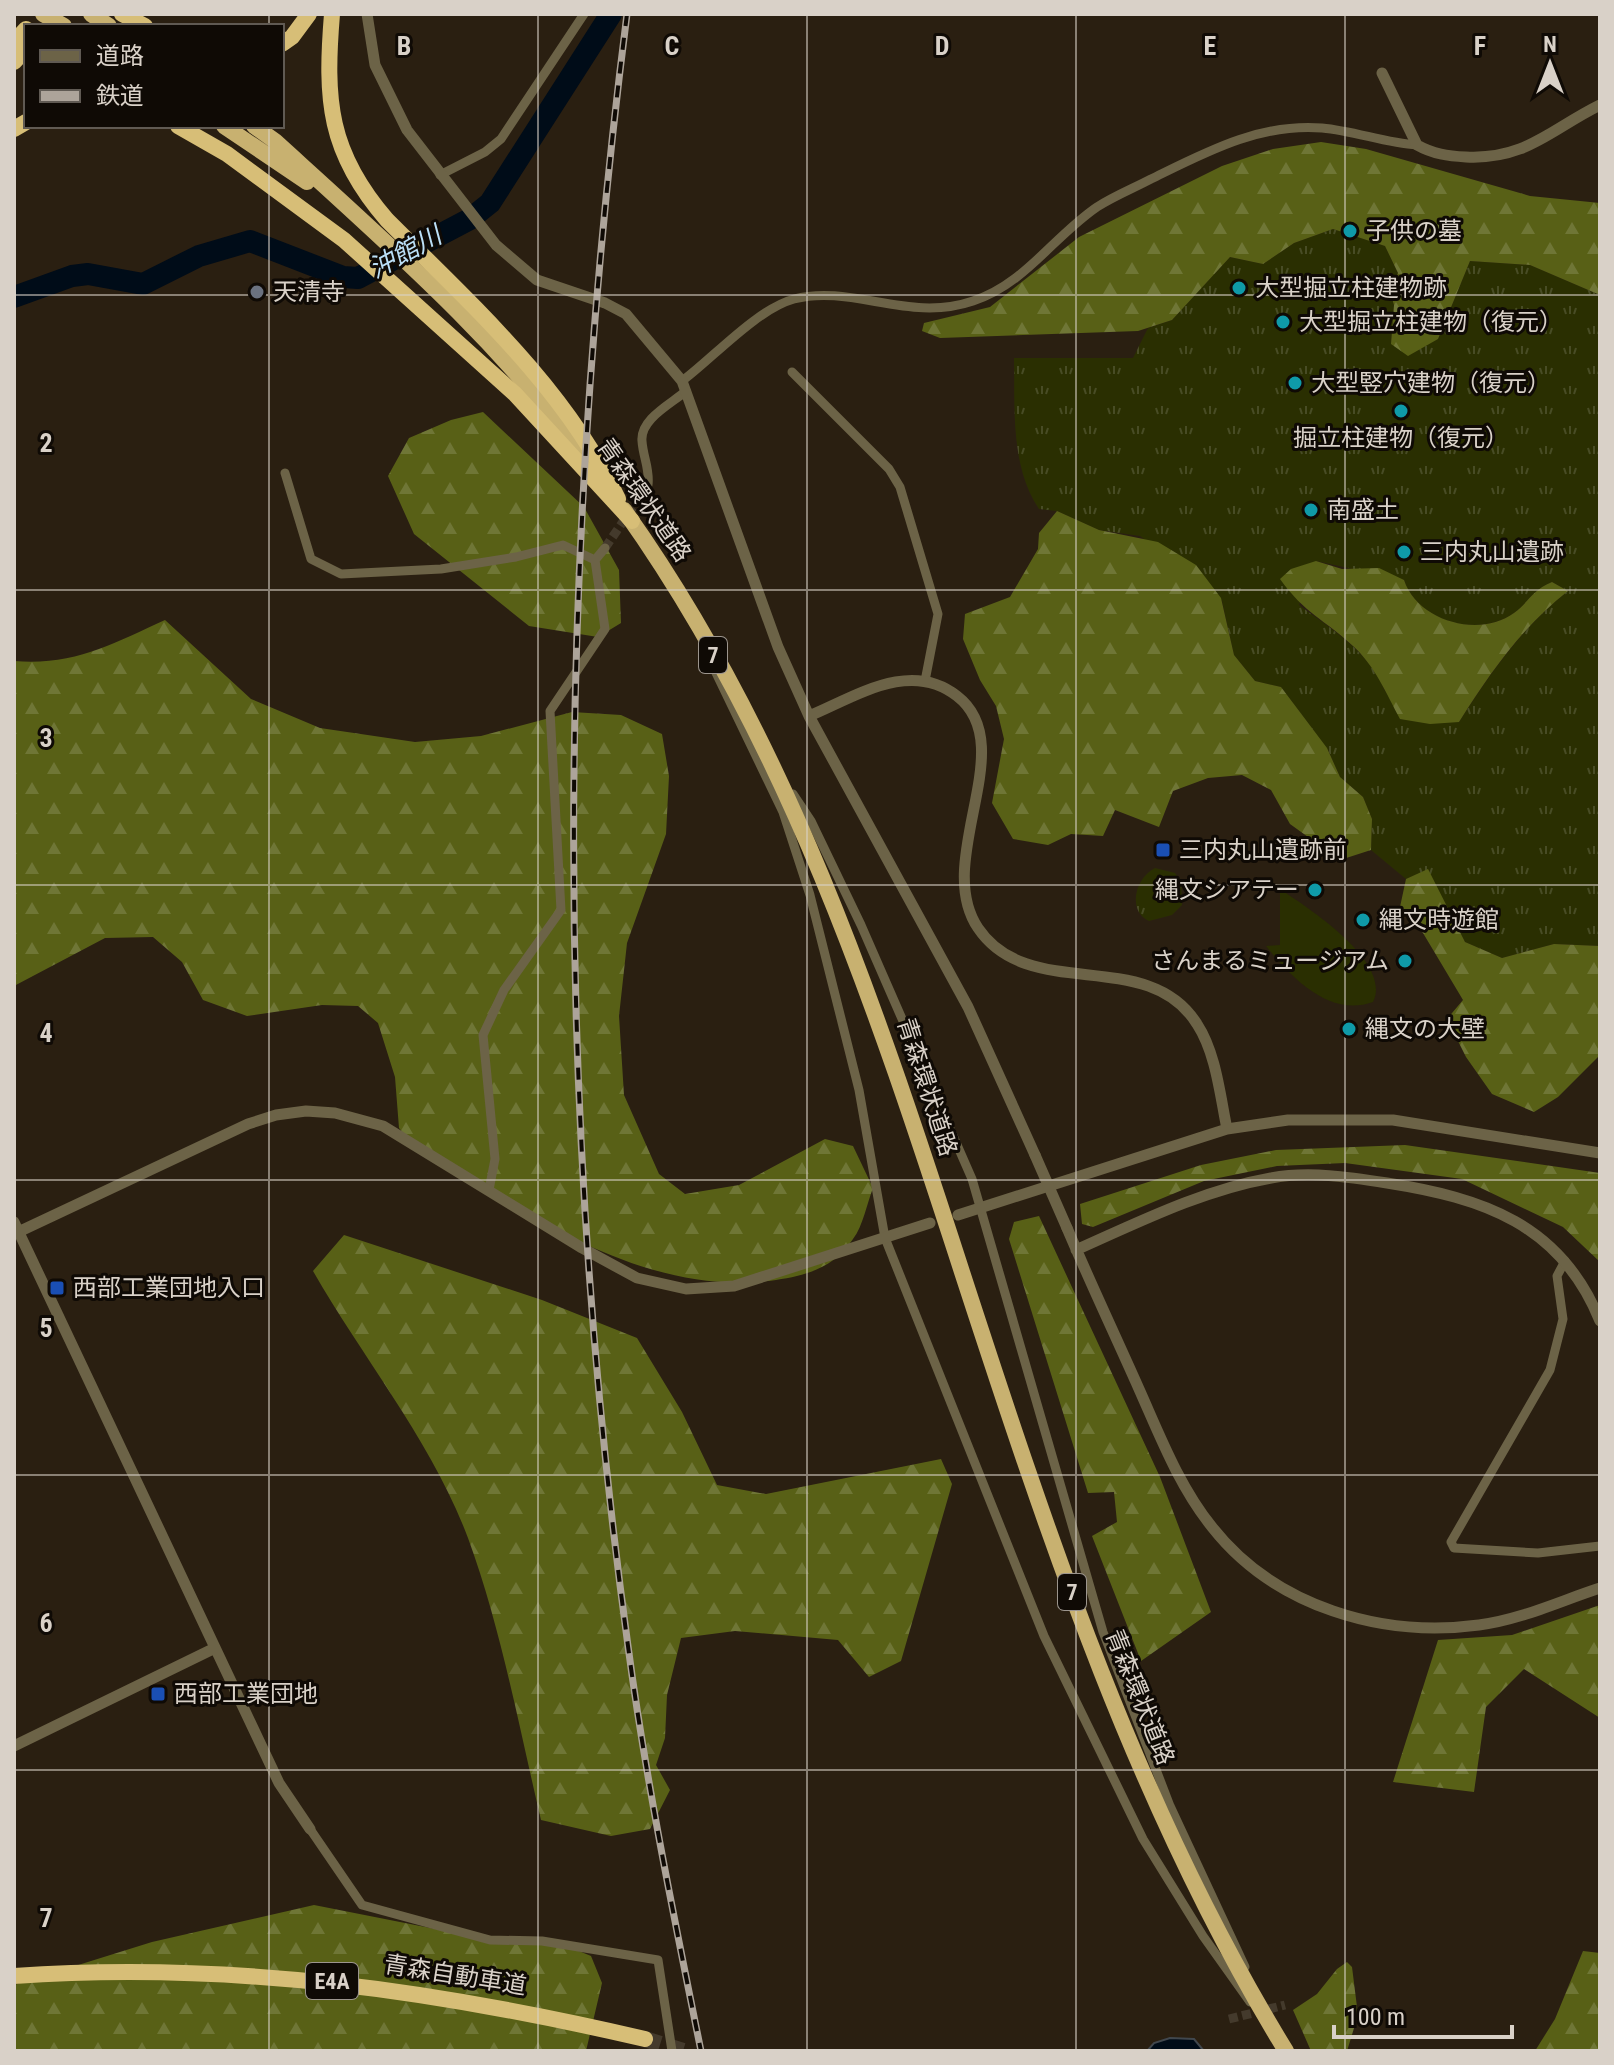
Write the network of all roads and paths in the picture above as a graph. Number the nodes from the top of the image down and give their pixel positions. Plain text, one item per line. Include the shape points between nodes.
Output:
1 (42, 14) edge
2 (122, 14) edge
3 (309, 14) edge
4 (332, 14) edge
5 (367, 14) edge
6 (584, 14) edge
7 (60, 24) edge
8 (141, 24) edge
9 (284, 43) edge
10 (1382, 73) dead end
11 (1600, 105) edge
12 (182, 128) edge
13 (227, 128) edge
14 (257, 128) edge
15 (1417, 145) junction
16 (440, 175) junction
17 (370, 228) junction
18 (416, 260) junction
19 (792, 372) dead end
20 (684, 386) junction
21 (285, 473) dead end
22 (648, 485) tunnel mouth
23 (632, 521) junction
24 (605, 548) tunnel mouth
25 (595, 560) junction
26 (699, 629) junction
27 (925, 681) junction
28 (809, 716) junction
29 (777, 772) junction
30 (1227, 1129) junction
31 (1600, 1153) edge
32 (489, 1190) junction
33 (983, 1207) junction
34 (958, 1215) dead end
35 (930, 1223) dead end
36 (16, 1229) edge
37 (885, 1238) junction
38 (1076, 1250) junction
39 (1565, 1261) junction
40 (1600, 1321) edge
41 (1600, 1546) edge
42 (1600, 1588) edge
43 (215, 1648) junction
44 (14, 1746) edge
45 (310, 1829) joint
46 (14, 1976) edge
47 (1262, 2010) junction
48 (645, 2039) tunnel mouth
49 (1282, 2045) edge
50 (672, 2051) edge

1 - 7 highway, bridge
2 - 8 highway
3 - 9 highway
4 - 18 highway via 327,81 336,138 365,194
5 - 16 street via 385,90
6 - 16 street via 501,139
10 - 15 street
11 - 15 street via 1545,139 1501,156 1450,156
12 - 23 highway via 227,154 344,240 515,394
13 - 17 highway
14 - 17 highway
15 - 20 street via 1323,128 1233,140 1098,206 1025,273 976,300 923,309 831,297 791,300 754,322
16 - 20 street via 496,245 537,280 626,314
17 - 18 highway
18 - 23 highway, 青森環状道路 / 7 via 568,414 599,458
19 - 27 street via 889,469 900,487 938,614
20 - 22 street via 645,424 641,439
20 - 28 street via 778,647
21 - 25 street via 311,559 341,574 441,569 563,545
23 - 26 highway, 青森環状道路 / 7
24 - 25 street
25 - 32 street via 605,629 550,711 561,910 504,990 483,1035 495,1159
26 - 29 highway, 青森環状道路 / 7
26 - 37 street via 711,666 783,812 810,895 859,1090
27 - 28 street via 886,683
27 - 30 street via 968,706 979,732 981,767 963,873 968,909 977,926 1002,953 1023,963 1136,982 1171,995 1198,1025 1208,1046
28 - 38 street, bridge via 968,1007
29 - 33 street via 811,821 861,925
29 - 47 highway, 青森環状道路 / 7 via 865,980 1034,1488 1109,1691 1183,1859
30 - 31 street via 1288,1120 1393,1120
30 - 33 street
32 - 36 street via 383,1126 348,1115 306,1111 248,1124
32 - 37 street via 613,1267 686,1289 734,1286
33 - 34 street
33 - 47 street via 1103,1632 1170,1806
35 - 37 street
36 - 43 street
37 - 49 street via 1044,1636 1094,1743 1143,1839 1203,1936
38 - 39 street via 1226,1188 1274,1177 1318,1175 1427,1189 1480,1202 1518,1221
38 - 42 street via 1186,1490 1213,1529 1247,1562 1284,1587 1353,1619 1413,1629 1511,1619
39 - 40 street
39 - 41 street via 1557,1276 1563,1319 1550,1370 1451,1542 1454,1548 1538,1553
43 - 44 street
43 - 45 street via 279,1783
45 - 50 street via 362,1905 490,1940 542,1941 658,1960
46 - 48 highway, 青森自動車道 / E4A via 154,1971 283,1976 512,2008
47 - 49 highway, 青森環状道路 / 7

